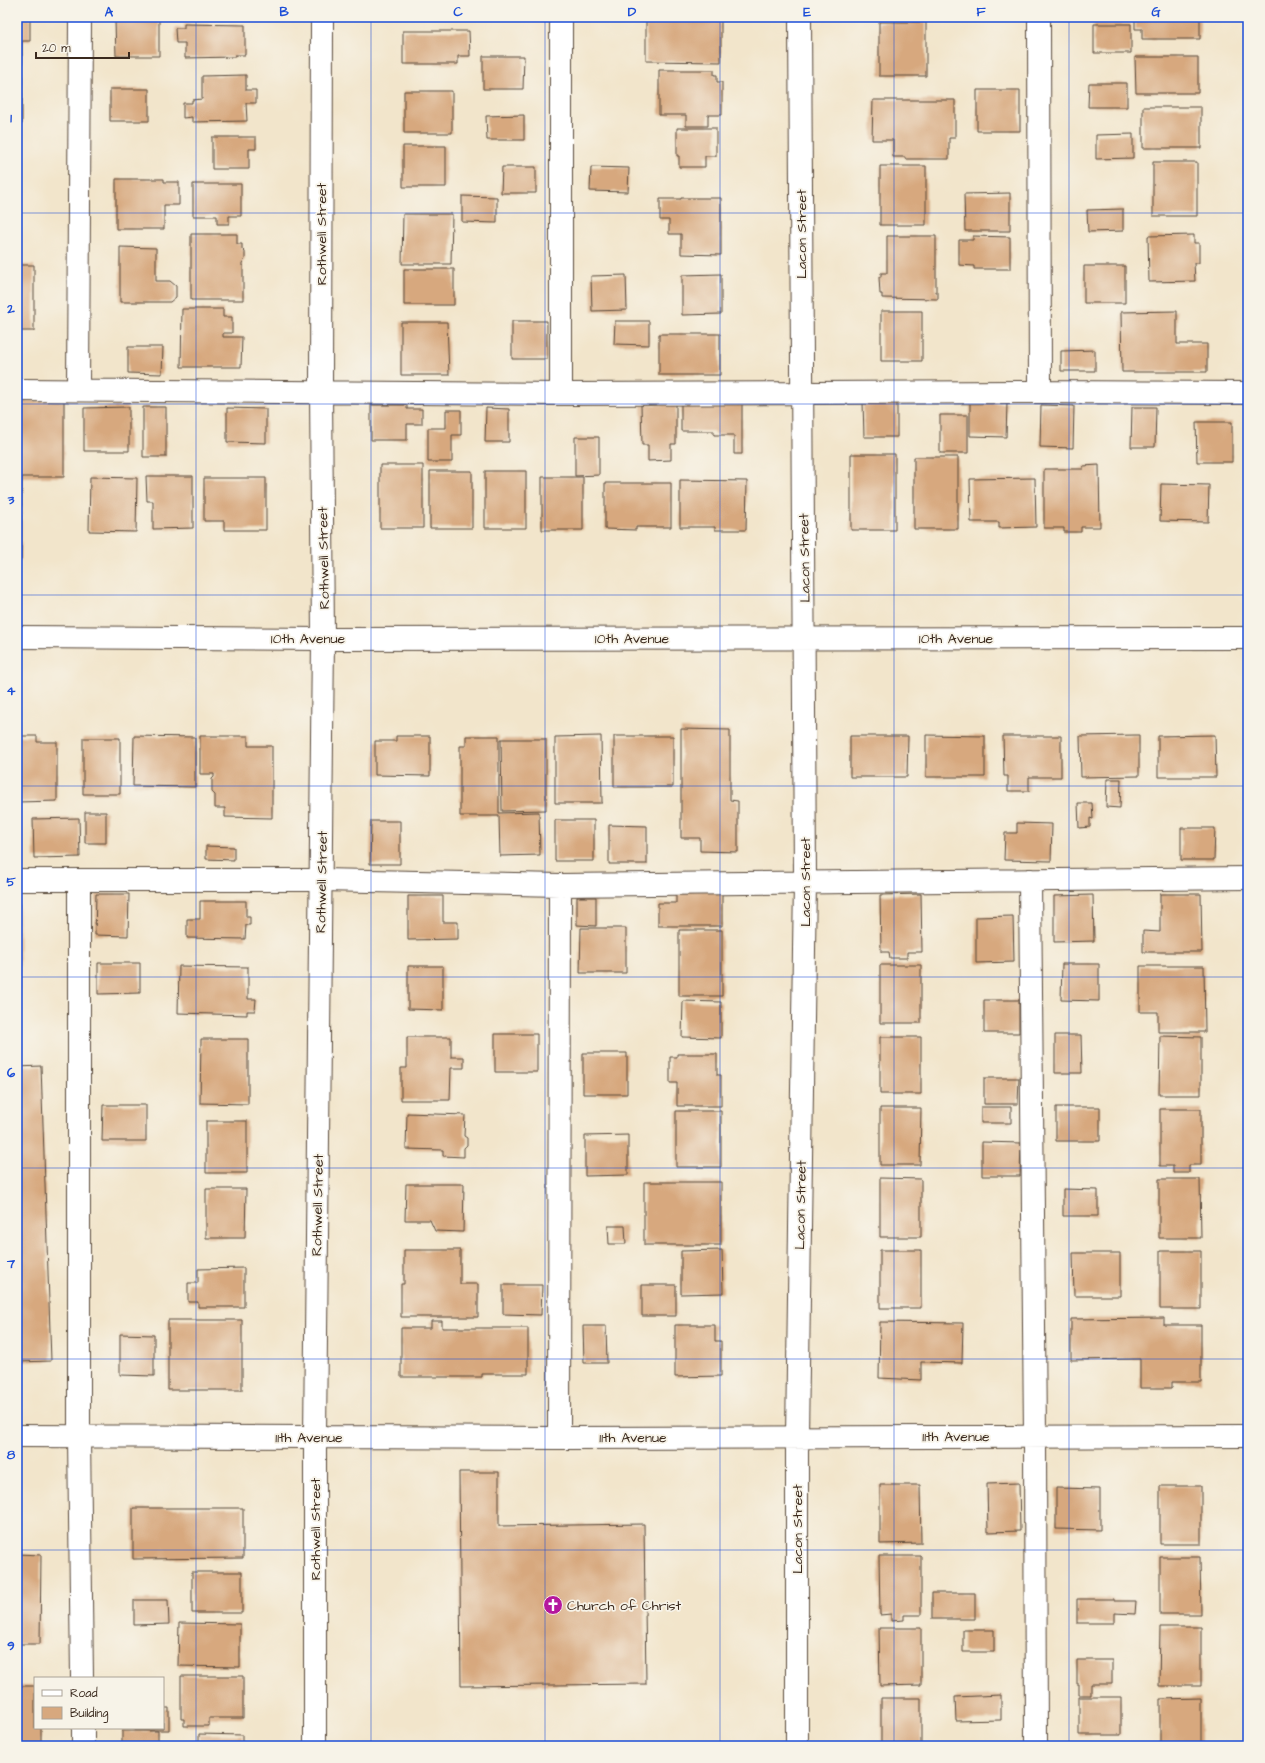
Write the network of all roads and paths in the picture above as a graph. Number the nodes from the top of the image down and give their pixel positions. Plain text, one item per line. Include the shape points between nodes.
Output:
1 (80, 17) edge
2 (322, 17) edge
3 (561, 17) edge
4 (800, 17) edge
5 (1039, 17) edge
6 (17, 390) edge
7 (78, 390) junction
8 (321, 391) junction
9 (1040, 392) junction
10 (802, 393) junction
11 (1248, 393) edge
12 (561, 394) junction
13 (17, 637) edge
14 (805, 638) junction
15 (1248, 638) edge
16 (323, 639) junction
17 (1248, 878) edge
18 (17, 880) edge
19 (79, 880) junction
20 (322, 880) junction
21 (1030, 880) junction
22 (805, 881) junction
23 (560, 885) junction
24 (17, 1436) edge
25 (80, 1436) junction
26 (314, 1436) junction
27 (797, 1436) junction
28 (1035, 1436) junction
29 (1248, 1436) edge
30 (559, 1438) junction
31 (82, 1677) edge
32 (83, 1729) edge
33 (83, 1746) edge
34 (315, 1746) edge
35 (797, 1746) edge
36 (1036, 1746) edge

1 - 7 street
2 - 8 street, Rothwell Street
3 - 12 street
4 - 10 street, Lacon Street
5 - 9 street
6 - 7 street
7 - 8 street
8 - 12 street
8 - 16 street, Rothwell Street
9 - 10 street
9 - 11 street
10 - 12 street
10 - 14 street, Lacon Street
13 - 16 street, 10th Avenue
14 - 15 street, 10th Avenue
14 - 16 street, 10th Avenue
14 - 22 street, Lacon Street
16 - 20 street, Rothwell Street
17 - 21 street
18 - 19 street
19 - 20 street
19 - 25 street
20 - 23 street
20 - 26 street, Rothwell Street
21 - 22 street
21 - 28 street
22 - 23 street
22 - 27 street, Lacon Street
23 - 30 street
24 - 25 street, 11th Avenue
25 - 26 street, 11th Avenue
25 - 31 street
26 - 30 street, 11th Avenue
26 - 34 street, Rothwell Street
27 - 28 street, 11th Avenue
27 - 30 street, 11th Avenue
27 - 35 street, Lacon Street
28 - 29 street, 11th Avenue
28 - 36 street
32 - 33 street

